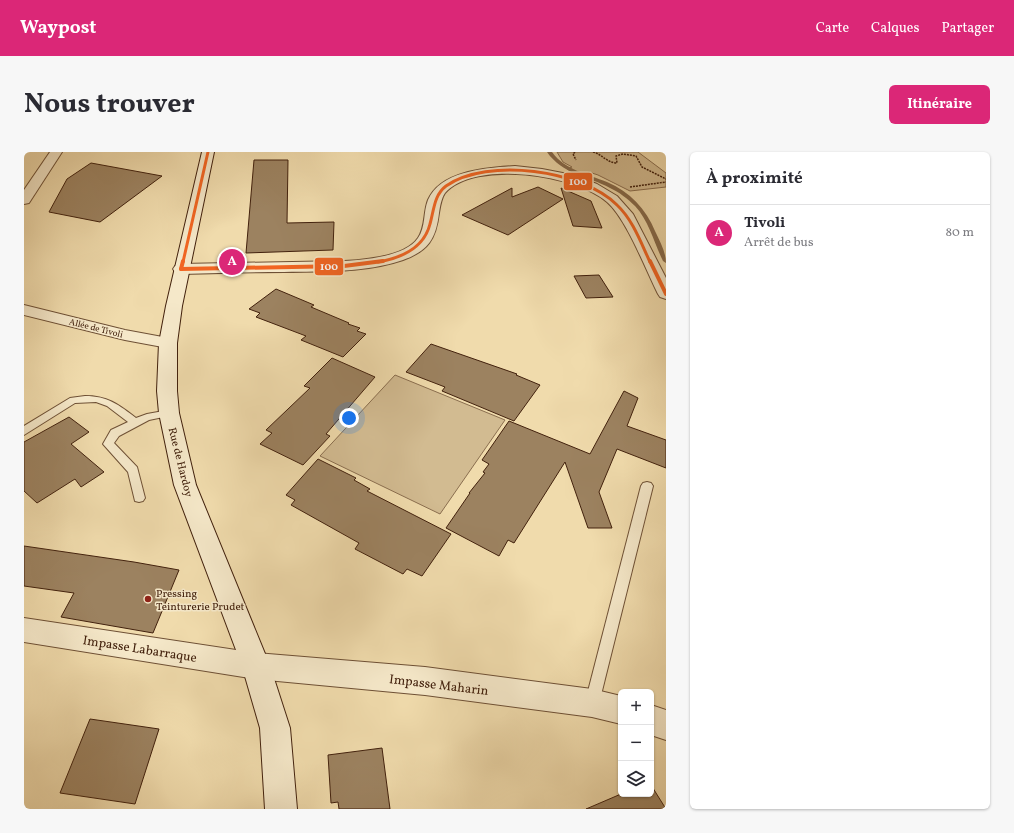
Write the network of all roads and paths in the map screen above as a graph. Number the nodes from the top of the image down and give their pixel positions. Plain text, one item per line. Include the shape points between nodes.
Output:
1 (56, 152) edge
2 (208, 152) edge
3 (593, 152) edge
4 (666, 180) edge
5 (640, 185) dead end
6 (24, 200) edge
7 (181, 269) junction
8 (666, 294) edge
9 (24, 310) edge
10 (45, 315) junction
11 (24, 325) edge
12 (168, 344) junction
13 (169, 413) junction
14 (136, 423) junction
15 (24, 431) edge
16 (647, 486) dead end
17 (139, 498) dead end
18 (24, 630) edge
19 (256, 666) junction
20 (592, 704) junction
21 (618, 709) edge
22 (654, 721) edge
23 (666, 725) edge
24 (281, 809) edge

1 - 6 street
2 - 7 street, Rue de Hardoy
3 - 4 path via 612,164 617,163 616,156 636,156 642,167
4 - 5 path
7 - 8 street via 348,266 386,260 408,253 428,235 432,206 437,194 447,185 479,174 519,171 563,176 594,188 615,201 626,214
7 - 12 street, Rue de Hardoy
9 - 10 street, Allée de Tivoli
10 - 11 street
10 - 12 street, Allée de Tivoli
12 - 13 street, Rue de Hardoy
13 - 14 lane via 147,417
13 - 19 street, Rue de Hardoy via 185,485
14 - 15 lane via 110,404 97,399 85,399 73,400
14 - 17 lane via 114,433 108,444 133,470
16 - 20 lane
18 - 19 street, Impasse Labarraque
19 - 20 street, Impasse Maharin via 425,681
19 - 24 street, Rue de Hardoy via 275,728
20 - 21 street, Impasse Maharin
22 - 23 street

